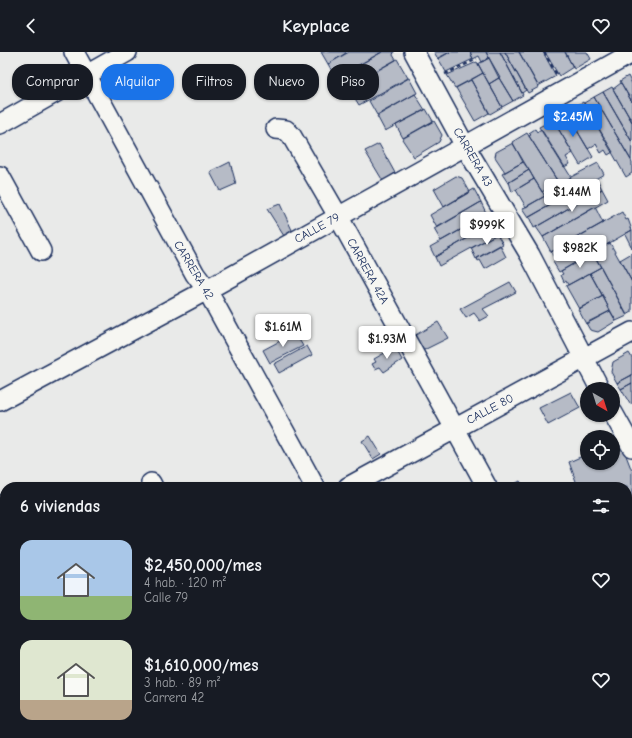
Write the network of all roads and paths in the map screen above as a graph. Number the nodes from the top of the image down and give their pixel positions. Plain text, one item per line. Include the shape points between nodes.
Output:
1 (74, 52) edge
2 (127, 52) edge
3 (414, 52) edge
4 (544, 52) edge
5 (632, 53) edge
6 (477, 59) dead end
7 (81, 64) edge
8 (93, 71) edge
9 (430, 82) junction
10 (93, 85) edge
11 (564, 90) junction
12 (42, 100) edge
13 (0, 124) edge
14 (276, 129) dead end
15 (465, 146) junction
16 (0, 176) edge
17 (338, 216) junction
18 (41, 251) dead end
19 (207, 290) junction
20 (632, 332) edge
21 (583, 358) junction
22 (596, 382) edge
23 (0, 401) edge
24 (618, 422) edge
25 (455, 428) junction
26 (632, 447) edge
27 (312, 482) edge
28 (357, 482) edge
29 (484, 482) edge

1 - 7 street, CARRERA 42
2 - 8 street
3 - 9 street, CARRERA 43
4 - 11 path
5 - 11 street, CALLE 79
6 - 9 path
9 - 15 street, CARRERA 43
10 - 19 street, CARRERA 42 via 195,274
11 - 15 street, CALLE 79
12 - 13 street
14 - 17 street, CARRERA 42A via 286,130 291,135
15 - 17 street, CALLE 79
15 - 21 street, CARRERA 43 via 530,255
16 - 18 street
17 - 19 street, CALLE 79
17 - 25 street, CARRERA 42A
19 - 23 street, CALLE 79
19 - 27 street, CARRERA 42
20 - 21 street, CALLE 80
21 - 22 street, CARRERA 43
21 - 25 street, CALLE 80
24 - 26 street
25 - 28 street, CALLE 80
25 - 29 street, CARRERA 42A

